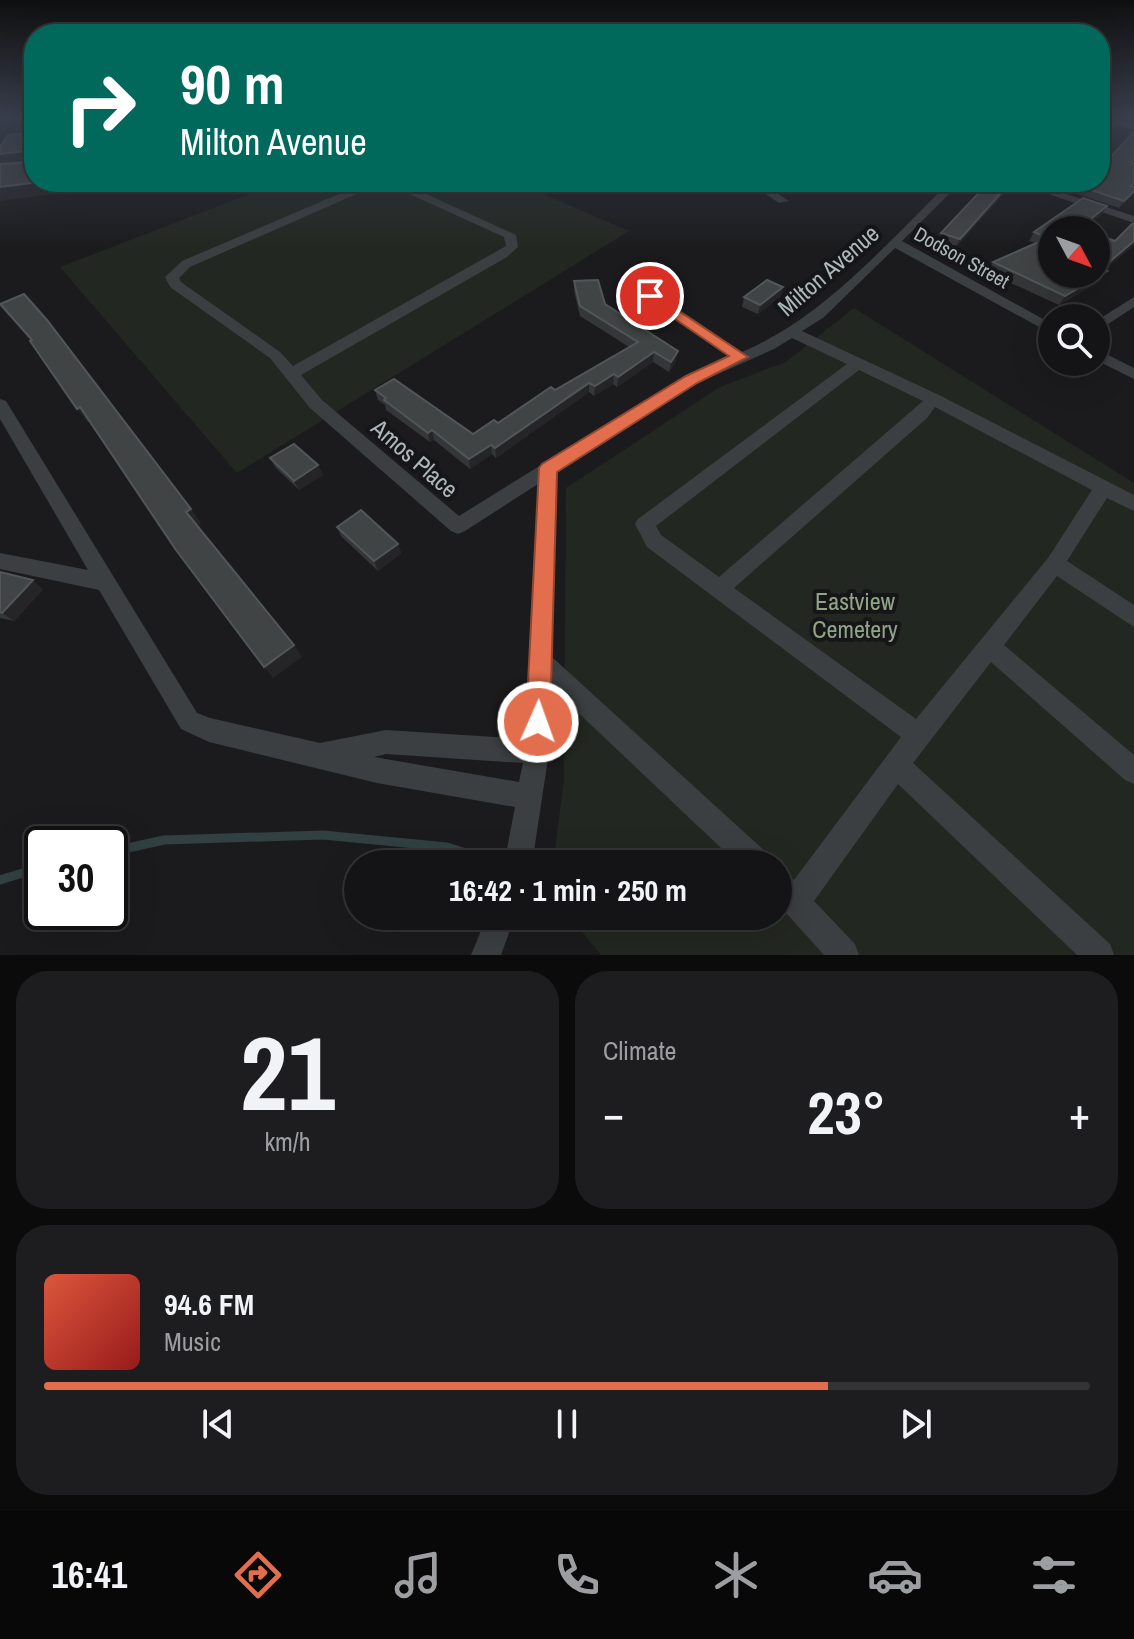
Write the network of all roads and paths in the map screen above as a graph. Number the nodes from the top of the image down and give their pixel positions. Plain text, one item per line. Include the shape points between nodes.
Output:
1 (353, 192) edge
2 (414, 192) edge
3 (768, 192) edge
4 (946, 192) edge
5 (1048, 192) edge
6 (783, 201) dead end
7 (1134, 220) edge
8 (894, 242) junction
9 (650, 296) dead end
10 (1134, 301) edge
11 (1110, 318) edge
12 (1038, 322) edge
13 (792, 332) junction
14 (740, 357) junction
15 (1110, 361) edge
16 (857, 364) junction
17 (293, 373) junction
18 (1134, 374) edge
19 (933, 399) junction
20 (0, 405) edge
21 (548, 468) junction
22 (1104, 487) junction
23 (1134, 504) edge
24 (0, 561) edge
25 (1055, 564) junction
26 (105, 582) junction
27 (719, 589) junction
28 (1134, 617) edge
29 (989, 646) junction
30 (540, 661) junction
31 (918, 735) junction
32 (537, 752) junction
33 (320, 755) junction
34 (896, 765) junction
35 (1134, 771) edge
36 (531, 797) junction
37 (521, 850) edge
38 (743, 850) edge
39 (792, 886) edge
40 (792, 896) edge
41 (496, 930) edge
42 (486, 955) edge
43 (844, 955) edge
44 (1099, 955) edge

1 - 17 street via 177,270 172,277
2 - 17 street via 510,235 512,247
3 - 6 street
4 - 8 street, Milton Avenue
5 - 7 street
8 - 12 street, Dodson Street
8 - 13 street, Milton Avenue via 818,315
9 - 14 street
10 - 11 street
13 - 14 street, Milton Avenue
13 - 16 street
14 - 21 street, Milton Avenue via 692,379
15 - 18 street
16 - 19 street
16 - 27 street via 645,524 654,541
17 - 21 street, Amos Place via 305,393 333,419 458,526
19 - 22 street
19 - 27 street
20 - 26 street
21 - 30 street
22 - 23 street
22 - 25 street
24 - 26 street
25 - 28 street
25 - 29 street
26 - 33 street via 189,721
27 - 31 street
29 - 31 street
29 - 35 street
30 - 32 street
30 - 38 street
31 - 34 street
32 - 33 street via 386,742
32 - 36 street
33 - 36 street
34 - 39 street
34 - 44 street
36 - 37 street
40 - 43 street
41 - 42 street

